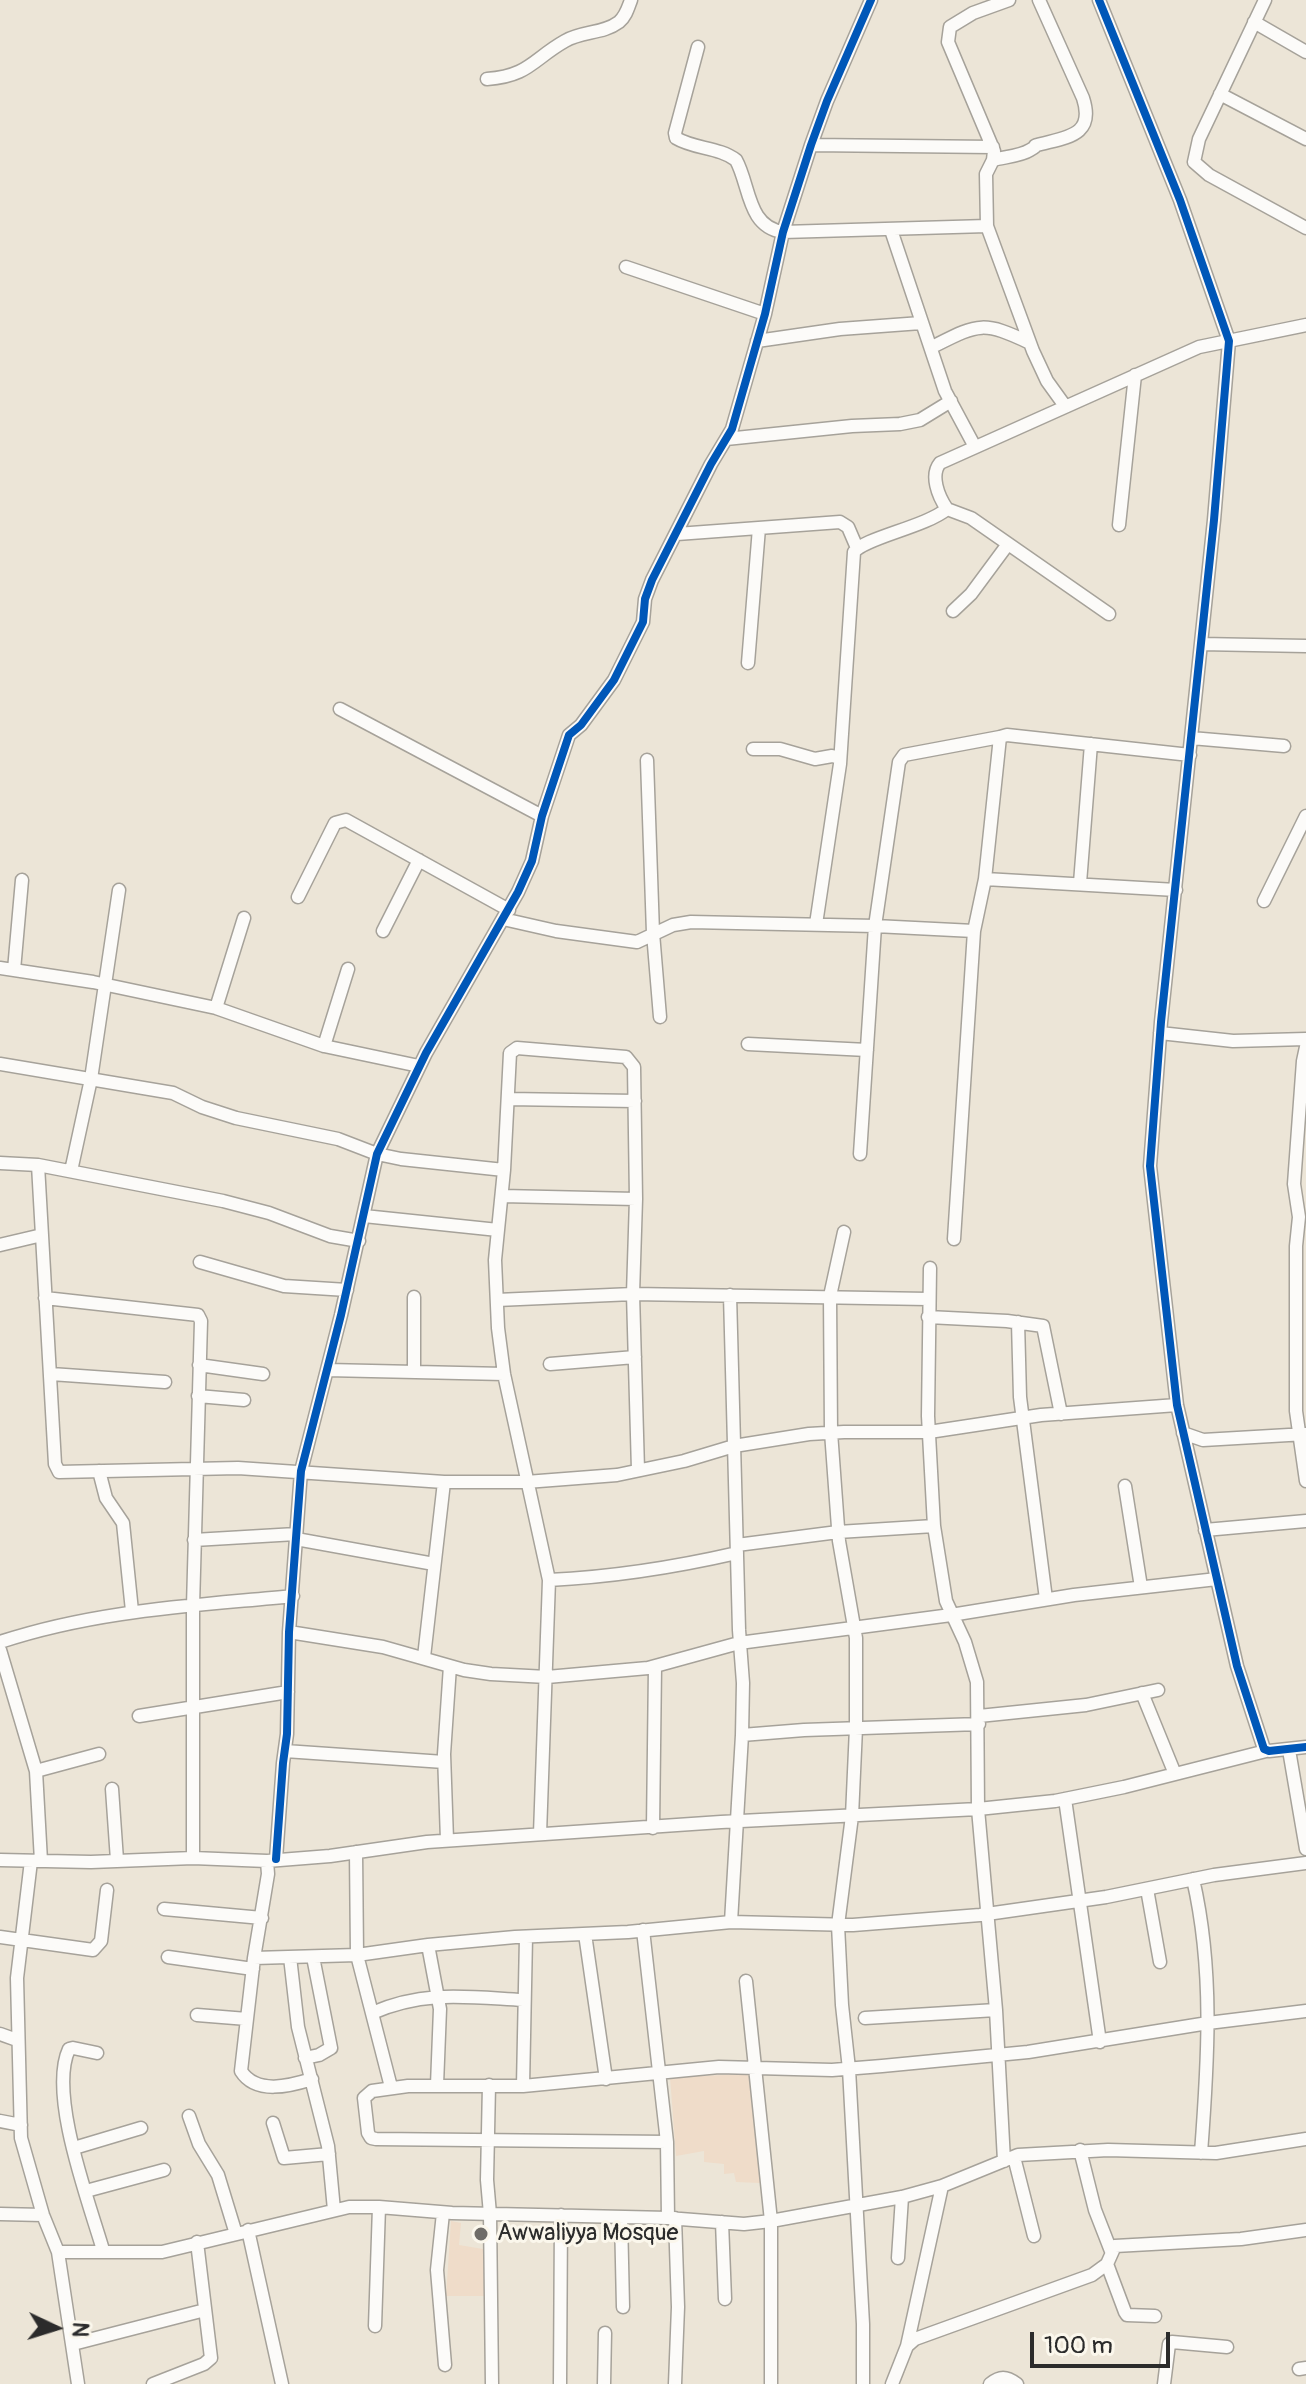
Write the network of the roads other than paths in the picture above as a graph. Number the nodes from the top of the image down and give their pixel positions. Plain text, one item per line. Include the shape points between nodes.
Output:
1 (631, 0) edge
2 (870, 0) edge
3 (1009, 0) edge
4 (1039, 0) edge
5 (1099, 0) edge
6 (1261, 1) edge
7 (1254, 22) junction
8 (698, 47) dead end
9 (1306, 52) edge
10 (487, 79) dead end
11 (1220, 94) junction
12 (1306, 139) edge
13 (811, 145) junction
14 (993, 153) junction
15 (987, 226) junction
16 (1306, 228) edge
17 (891, 230) junction
18 (783, 232) junction
19 (626, 267) dead end
20 (765, 314) junction
21 (921, 323) junction
22 (1306, 325) edge
23 (757, 341) junction
24 (1229, 341) junction
25 (1030, 343) junction
26 (932, 347) junction
27 (1135, 375) junction
28 (951, 401) junction
29 (1065, 406) junction
30 (726, 439) junction
31 (975, 447) junction
32 (947, 509) junction
33 (1119, 525) dead end
34 (759, 528) junction
35 (677, 534) junction
36 (1008, 544) junction
37 (857, 548) junction
38 (953, 611) dead end
39 (1109, 614) dead end
40 (1201, 644) junction
41 (1306, 646) edge
42 (748, 663) dead end
43 (340, 709) dead end
44 (1000, 737) junction
45 (1191, 738) junction
46 (1091, 744) junction
47 (1284, 746) dead end
48 (753, 749) dead end
49 (1190, 755) junction
50 (840, 758) junction
51 (647, 760) dead end
52 (542, 816) junction
53 (1306, 816) edge
54 (419, 860) junction
55 (985, 879) junction
56 (22, 880) dead end
57 (1080, 883) junction
58 (119, 890) dead end
59 (1176, 890) junction
60 (298, 897) dead end
61 (1264, 901) dead end
62 (506, 914) junction
63 (244, 918) dead end
64 (816, 924) junction
65 (875, 926) junction
66 (383, 931) dead end
67 (974, 931) junction
68 (653, 933) junction
69 (0, 968) edge
70 (348, 969) dead end
71 (14, 970) junction
72 (107, 985) junction
73 (216, 1008) junction
74 (660, 1017) dead end
75 (1160, 1033) junction
76 (1306, 1039) edge
77 (748, 1044) dead end
78 (324, 1046) junction
79 (1306, 1047) edge
80 (867, 1050) junction
81 (0, 1064) edge
82 (419, 1066) junction
83 (91, 1079) junction
84 (508, 1099) junction
85 (635, 1101) junction
86 (377, 1154) junction
87 (860, 1154) dead end
88 (0, 1163) edge
89 (38, 1165) junction
90 (504, 1170) junction
91 (71, 1171) junction
92 (502, 1196) junction
93 (636, 1199) junction
94 (1302, 1213) edge
95 (364, 1216) junction
96 (498, 1230) junction
97 (844, 1232) dead end
98 (42, 1235) junction
99 (954, 1239) dead end
100 (359, 1241) junction
101 (0, 1245) edge
102 (1301, 1247) edge
103 (200, 1262) dead end
104 (930, 1268) dead end
105 (347, 1290) junction
106 (633, 1294) junction
107 (730, 1295) junction
108 (830, 1296) junction
109 (414, 1297) dead end
110 (45, 1298) junction
111 (928, 1299) junction
112 (497, 1300) junction
113 (928, 1317) junction
114 (1018, 1322) junction
115 (635, 1357) junction
116 (550, 1364) dead end
117 (199, 1365) junction
118 (327, 1370) junction
119 (414, 1371) junction
120 (51, 1374) junction
121 (263, 1374) dead end
122 (504, 1374) junction
123 (165, 1382) dead end
124 (198, 1396) junction
125 (244, 1400) dead end
126 (1177, 1405) junction
127 (1061, 1414) junction
128 (1023, 1418) junction
129 (831, 1432) junction
130 (929, 1432) junction
131 (1183, 1433) junction
132 (1303, 1434) edge
133 (734, 1446) junction
134 (196, 1469) junction
135 (638, 1470) junction
136 (99, 1471) junction
137 (301, 1471) junction
138 (1306, 1481) edge
139 (444, 1482) junction
140 (526, 1482) junction
141 (1125, 1486) dead end
142 (1306, 1521) edge
143 (934, 1526) junction
144 (1205, 1530) junction
145 (838, 1532) junction
146 (296, 1536) junction
147 (194, 1540) junction
148 (737, 1549) junction
149 (434, 1564) junction
150 (1217, 1579) junction
151 (549, 1580) junction
152 (1141, 1587) junction
153 (293, 1596) junction
154 (1046, 1599) junction
155 (193, 1606) junction
156 (132, 1611) junction
157 (951, 1615) junction
158 (854, 1629) junction
159 (289, 1632) junction
160 (0, 1642) edge
161 (739, 1643) junction
162 (0, 1650) edge
163 (424, 1657) junction
164 (450, 1666) junction
165 (655, 1667) junction
166 (547, 1677) junction
167 (1158, 1690) dead end
168 (288, 1692) junction
169 (1142, 1693) junction
170 (194, 1706) junction
171 (139, 1716) dead end
172 (979, 1720) junction
173 (856, 1728) junction
174 (742, 1735) junction
175 (1306, 1747) edge
176 (1289, 1750) junction
177 (285, 1751) junction
178 (1266, 1751) junction
179 (99, 1754) dead end
180 (444, 1762) junction
181 (36, 1771) junction
182 (1175, 1774) junction
183 (112, 1789) dead end
184 (1065, 1799) junction
185 (978, 1809) junction
186 (852, 1816) junction
187 (736, 1821) junction
188 (653, 1828) junction
189 (540, 1834) junction
190 (447, 1840) junction
191 (1306, 1849) edge
192 (356, 1852) junction
193 (193, 1858) junction
194 (0, 1860) edge
195 (127, 1860) junction
196 (271, 1860) junction
197 (36, 1861) junction
198 (1306, 1863) edge
199 (1193, 1879) junction
200 (1147, 1889) junction
201 (107, 1890) dead end
202 (1080, 1902) junction
203 (164, 1909) dead end
204 (987, 1914) junction
205 (262, 1918) junction
206 (731, 1922) junction
207 (838, 1925) junction
208 (643, 1930) junction
209 (585, 1934) junction
210 (0, 1937) edge
211 (526, 1937) junction
212 (22, 1941) junction
213 (428, 1945) junction
214 (357, 1955) junction
215 (168, 1957) dead end
216 (290, 1957) junction
217 (313, 1957) junction
218 (1160, 1962) dead end
219 (253, 1964) junction
220 (746, 1981) dead end
221 (439, 1996) junction
222 (523, 2000) junction
223 (996, 2010) junction
224 (1306, 2011) edge
225 (372, 2013) junction
226 (197, 2015) dead end
227 (865, 2018) dead end
228 (247, 2019) junction
229 (1208, 2023) junction
230 (0, 2034) edge
231 (17, 2040) junction
232 (1100, 2042) junction
233 (97, 2053) dead end
234 (999, 2055) junction
235 (305, 2058) junction
236 (755, 2067) junction
237 (849, 2069) junction
238 (660, 2072) junction
239 (312, 2079) junction
240 (606, 2079) junction
241 (437, 2085) junction
242 (489, 2085) junction
243 (523, 2086) junction
244 (391, 2087) junction
245 (189, 2116) dead end
246 (0, 2121) edge
247 (273, 2123) dead end
248 (21, 2125) junction
249 (141, 2128) dead end
250 (1306, 2139) edge
251 (488, 2140) junction
252 (667, 2142) junction
253 (74, 2148) junction
254 (1080, 2150) junction
255 (1201, 2153) junction
256 (329, 2154) junction
257 (1009, 2159) junction
258 (164, 2170) dead end
259 (942, 2186) junction
260 (86, 2191) junction
261 (902, 2197) junction
262 (856, 2206) junction
263 (379, 2207) junction
264 (334, 2210) junction
265 (443, 2213) junction
266 (0, 2214) edge
267 (490, 2214) junction
268 (43, 2215) junction
269 (561, 2215) junction
270 (621, 2217) junction
271 (672, 2218) junction
272 (771, 2221) junction
273 (722, 2222) junction
274 (1306, 2230) edge
275 (242, 2232) junction
276 (1034, 2236) dead end
277 (197, 2242) junction
278 (103, 2250) junction
279 (1111, 2251) junction
280 (58, 2252) junction
281 (898, 2258) dead end
282 (1107, 2264) junction
283 (725, 2299) dead end
284 (623, 2307) dead end
285 (205, 2310) junction
286 (1155, 2316) dead end
287 (375, 2326) dead end
288 (605, 2333) dead end
289 (73, 2344) junction
290 (907, 2346) junction
291 (1227, 2347) dead end
292 (445, 2365) dead end
293 (173, 2380) edge
294 (78, 2384) edge
295 (153, 2384) edge
296 (282, 2384) edge
297 (492, 2384) edge
298 (560, 2384) edge
299 (604, 2384) edge
300 (675, 2384) edge
301 (771, 2384) edge
302 (863, 2384) edge
303 (892, 2384) edge
304 (990, 2384) edge
305 (1017, 2384) edge
306 (1164, 2384) edge

1 - 10 street via 615,24 567,40 512,75
2 - 13 street
3 - 14 street via 973,13 947,34
4 - 14 street via 1083,98 1086,121 1071,137 1029,151
5 - 24 street via 1180,200
6 - 7 street
7 - 9 street
7 - 11 street
8 - 18 street via 676,138 736,160 761,222 771,231
11 - 12 street
11 - 16 street via 1195,149 1197,167
13 - 14 street
13 - 18 street
14 - 15 street via 986,174
15 - 17 street
15 - 25 street
17 - 18 street
17 - 21 street
18 - 20 street
19 - 20 street
20 - 23 street
21 - 23 street
21 - 26 street
22 - 24 street
23 - 30 street
24 - 27 street via 1199,347
24 - 40 street
25 - 26 street via 977,326
25 - 29 street
26 - 28 street
27 - 29 street
27 - 33 street
28 - 30 street via 920,420 900,424
28 - 31 street
29 - 31 street
30 - 35 street
31 - 32 street via 936,467 933,474
32 - 36 street via 971,518
32 - 37 street
34 - 35 street
34 - 37 street via 840,522
34 - 42 street
35 - 52 street via 652,580 643,622 614,680 569,735
36 - 38 street
36 - 39 street
37 - 50 street
40 - 41 street
40 - 45 street
43 - 52 street
44 - 46 street
44 - 55 street
44 - 65 street via 901,757
45 - 47 street
45 - 49 street
46 - 49 street
46 - 57 street
48 - 50 street
49 - 59 street
50 - 64 street
51 - 68 street
52 - 62 street via 532,861
53 - 61 street
54 - 60 street via 350,821 338,821
54 - 62 street
54 - 66 street
55 - 57 street
55 - 67 street
56 - 71 street
57 - 59 street
58 - 72 street
59 - 75 street
62 - 68 street via 622,942 637,942
62 - 82 street
63 - 73 street
64 - 65 street
64 - 68 street via 691,922
65 - 67 street
65 - 80 street
67 - 99 street
68 - 74 street
69 - 71 street
70 - 78 street
71 - 72 street
72 - 73 street
72 - 83 street
73 - 78 street
75 - 76 street via 1233,1041
75 - 126 street via 1150,1166
77 - 80 street
78 - 82 street
79 - 94 street via 1294,1184
80 - 87 street
81 - 83 street
82 - 86 street
83 - 86 street via 173,1093 236,1118 338,1139
83 - 91 street
84 - 85 street
84 - 85 street via 510,1053 517,1048 626,1057 634,1067
84 - 90 street
85 - 93 street
86 - 90 street
86 - 95 street
88 - 89 street
89 - 91 street
89 - 98 street
90 - 92 street
91 - 100 street via 234,1204
92 - 93 street
92 - 96 street
93 - 106 street
94 - 102 street
95 - 96 street
95 - 100 street
96 - 112 street
97 - 108 street
98 - 101 street
98 - 110 street
100 - 105 street
102 - 132 street via 1296,1411
103 - 105 street via 284,1286
104 - 111 street
105 - 118 street
106 - 107 street
106 - 112 street
106 - 115 street
107 - 108 street
107 - 133 street
108 - 111 street
108 - 129 street
109 - 119 street
110 - 117 street via 198,1315
110 - 120 street
111 - 113 street
112 - 122 street
113 - 114 street
113 - 130 street
114 - 127 street via 1044,1327
114 - 128 street
115 - 116 street
115 - 135 street
117 - 121 street
117 - 124 street
118 - 119 street
118 - 137 street
119 - 122 street
120 - 123 street
120 - 136 street via 55,1469
122 - 140 street
124 - 125 street
124 - 134 street
126 - 127 street
126 - 131 street
127 - 128 street
128 - 130 street
128 - 154 street
129 - 130 street
129 - 133 street
129 - 145 street
130 - 143 street
131 - 132 street via 1203,1440
131 - 144 street
132 - 138 street
133 - 135 street
133 - 148 street
134 - 136 street
134 - 137 street
134 - 147 street
135 - 140 street
136 - 156 street via 106,1498 123,1523
137 - 139 street
137 - 146 street
139 - 140 street
139 - 149 street
140 - 151 street
141 - 152 street
142 - 144 street
143 - 145 street
143 - 157 street
144 - 150 street
145 - 148 street
145 - 158 street
146 - 147 street
146 - 149 street
146 - 153 street
147 - 155 street
148 - 151 street via 702,1561
148 - 161 street
149 - 163 street
150 - 152 street
150 - 178 street via 1237,1666
151 - 166 street
152 - 154 street
153 - 155 street
153 - 159 street
154 - 157 street
155 - 156 street
155 - 170 street
156 - 160 street via 62,1623
157 - 158 street
157 - 172 street via 974,1669
158 - 161 street
158 - 173 street
159 - 163 street
159 - 168 street
161 - 165 street
161 - 174 street
162 - 181 street
163 - 164 street
164 - 166 street
164 - 180 street
165 - 166 street
165 - 188 street
166 - 189 street
167 - 169 street
168 - 170 street
168 - 177 street
169 - 172 street
169 - 182 street
170 - 171 street
170 - 193 street
172 - 173 street
172 - 185 street
173 - 174 street
173 - 186 street
174 - 187 street
175 - 176 street
176 - 178 street
176 - 191 street
177 - 180 street
177 - 196 street
178 - 182 street
179 - 181 street
180 - 190 street
181 - 197 street
182 - 184 street
183 - 195 street
184 - 185 street
184 - 202 street
185 - 186 street
185 - 204 street
186 - 187 street
186 - 207 street
187 - 188 street
187 - 206 street
188 - 189 street
189 - 190 street
190 - 192 street
192 - 196 street
192 - 214 street
193 - 195 street
193 - 196 street
194 - 197 street
195 - 197 street
196 - 205 street
197 - 212 street
198 - 199 street
199 - 200 street
199 - 229 street via 1207,1960
200 - 202 street
200 - 218 street
201 - 212 street via 101,1941 93,1950
202 - 204 street
202 - 232 street
203 - 205 street
204 - 207 street
204 - 223 street
205 - 219 street
206 - 207 street
206 - 208 street
207 - 237 street
208 - 209 street
208 - 238 street
209 - 211 street
209 - 240 street
210 - 212 street
211 - 213 street
211 - 222 street
212 - 231 street
213 - 214 street
213 - 221 street
214 - 217 street
214 - 225 street
215 - 219 street
216 - 217 street
216 - 219 street
216 - 235 street
217 - 235 street via 331,2048
219 - 228 street
220 - 236 street
221 - 222 street
221 - 225 street
221 - 241 street
222 - 243 street
223 - 227 street
223 - 234 street
224 - 229 street
225 - 244 street
226 - 228 street
228 - 239 street via 244,2077 272,2087
229 - 232 street
229 - 255 street
230 - 231 street
231 - 248 street
232 - 234 street
233 - 253 street via 73,2048 65,2058 62,2081
234 - 237 street
234 - 257 street
235 - 239 street
236 - 237 street
236 - 238 street
236 - 272 street
237 - 262 street
238 - 240 street
238 - 252 street
239 - 256 street
240 - 243 street
241 - 242 street
241 - 244 street
242 - 243 street
242 - 251 street
244 - 251 street via 364,2098 371,2138
245 - 275 street
246 - 248 street
247 - 256 street via 284,2158
248 - 268 street
249 - 253 street
250 - 255 street
251 - 252 street
251 - 267 street
252 - 271 street
253 - 260 street
254 - 255 street
254 - 257 street
254 - 279 street
256 - 264 street
257 - 259 street
257 - 276 street
258 - 260 street
259 - 261 street
259 - 290 street
260 - 278 street
261 - 262 street
261 - 281 street
262 - 272 street
262 - 302 street
263 - 264 street
263 - 265 street
263 - 287 street
264 - 275 street
265 - 267 street
265 - 292 street via 437,2270
266 - 268 street
267 - 269 street
267 - 297 street
268 - 280 street
269 - 270 street
269 - 298 street
270 - 271 street
270 - 284 street
271 - 273 street
271 - 300 street via 678,2307
272 - 273 street
272 - 301 street
273 - 283 street
274 - 279 street via 1241,2239 1120,2244
275 - 277 street
275 - 296 street
277 - 278 street via 152,2253
277 - 285 street
278 - 280 street
279 - 282 street
280 - 289 street
282 - 286 street via 1127,2315
282 - 290 street via 1092,2275
285 - 289 street
285 - 293 street via 211,2358
288 - 299 street
289 - 294 street
290 - 303 street
291 - 306 street via 1169,2344
293 - 295 street
304 - 305 street via 1003,2377

